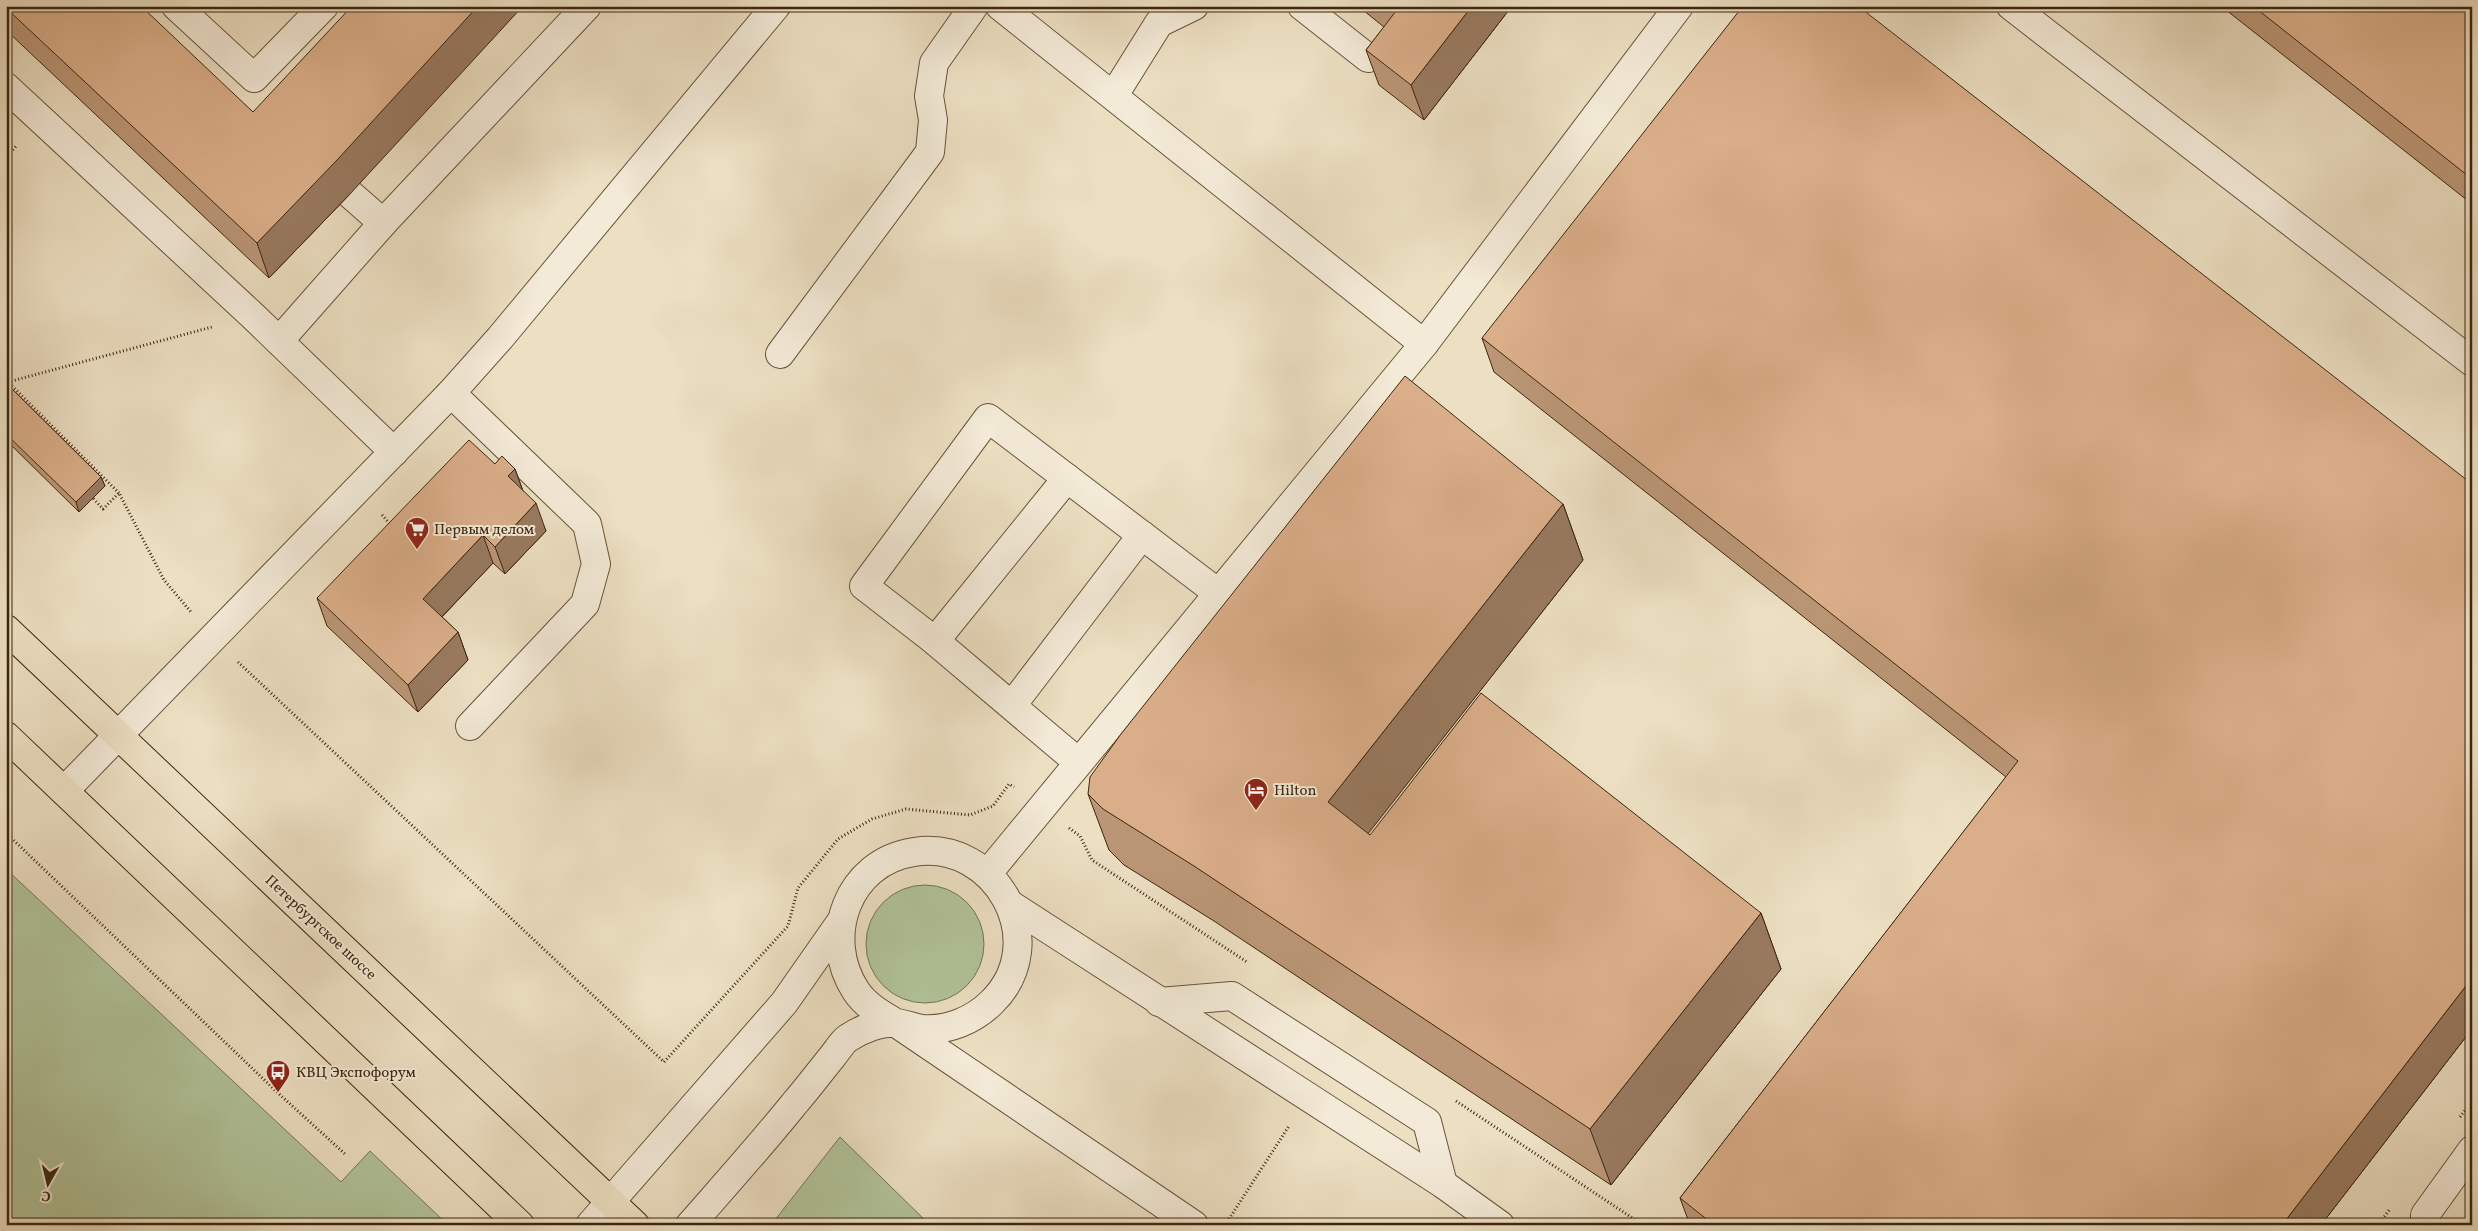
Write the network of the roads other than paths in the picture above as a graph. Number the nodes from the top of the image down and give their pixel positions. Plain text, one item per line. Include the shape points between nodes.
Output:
1 (176, 6) edge
2 (324, 6) edge
3 (586, 6) edge
4 (776, 6) edge
5 (974, 6) edge
6 (1000, 6) edge
7 (1194, 6) edge
8 (1302, 6) edge
9 (1679, 6) edge
10 (2011, 6) edge
11 (1368, 58) dead end
12 (6, 87) edge
13 (1114, 95) junction
14 (350, 194) dead end
15 (383, 223) junction
16 (279, 341) junction
17 (1424, 344) junction
18 (780, 354) dead end
19 (2472, 362) edge
20 (451, 393) junction
21 (394, 452) junction
22 (1066, 478) junction
23 (1142, 535) junction
24 (1218, 593) junction
25 (6, 629) edge
26 (935, 641) junction
27 (1013, 704) junction
28 (470, 726) dead end
29 (119, 735) junction
30 (6, 736) edge
31 (1078, 762) junction
32 (64, 792) junction
33 (988, 873) junction
34 (1011, 905) junction
35 (840, 923) junction
36 (1159, 1002) junction
37 (896, 1023) junction
38 (2472, 1150) edge
39 (1443, 1184) junction
40 (610, 1201) junction
41 (520, 1225) edge
42 (590, 1225) edge
43 (635, 1225) edge
44 (690, 1225) edge
45 (1194, 1225) edge
46 (1500, 1225) edge
47 (2424, 1225) edge

1 - 2 street via 260,89
3 - 15 street
4 - 20 street
5 - 18 street via 934,63 929,96 934,120 930,152
6 - 13 street
7 - 13 street via 1159,24
8 - 11 street
9 - 17 street
10 - 19 street
12 - 16 street
13 - 17 street
14 - 15 street
15 - 16 street
16 - 21 street
17 - 24 street
20 - 21 street
20 - 28 street via 588,524 596,564 585,604
21 - 29 street
22 - 23 street
22 - 26 street
22 - 26 street via 988,418 864,586
23 - 24 street
23 - 27 street
24 - 31 street
25 - 29 main road, Петербургское шоссе
26 - 27 street
27 - 31 street
29 - 32 street
29 - 40 main road, Петербургское шоссе
30 - 32 main road
31 - 33 street
32 - 41 main road
33 - 34 street
33 - 35 street via 966,858 940,851 913,852 887,860 866,876 849,898
34 - 36 street
34 - 37 street via 1017,930 1016,956 1008,980 993,1002 972,1018 948,1027 922,1029
35 - 37 street via 839,948 845,972 857,993 874,1011
35 - 40 street via 784,1003
36 - 39 street
36 - 39 street via 1232,996 1427,1122
37 - 44 street via 872,1027 848,1038
37 - 45 street
38 - 47 street via 2425,1215
39 - 46 street
40 - 42 street
40 - 43 main road, Петербургское шоссе

